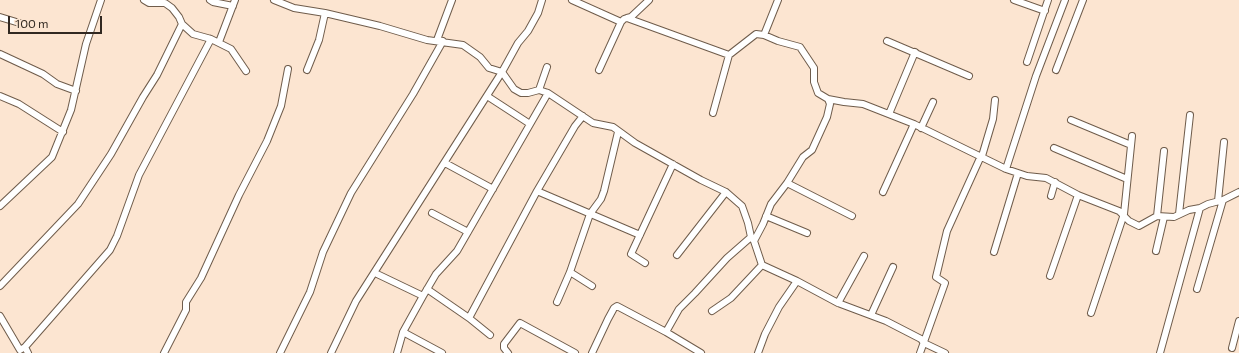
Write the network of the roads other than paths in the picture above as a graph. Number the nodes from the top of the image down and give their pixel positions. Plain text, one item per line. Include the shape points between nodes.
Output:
1 (101, 0) edge
2 (144, 0) edge
3 (210, 0) edge
4 (274, 0) edge
5 (452, 0) edge
6 (542, 0) edge
7 (572, 0) edge
8 (649, 0) edge
9 (778, 0) edge
10 (1014, 0) edge
11 (1048, 0) edge
12 (1065, 0) edge
13 (1084, 0) edge
14 (234, 3) edge
15 (1045, 11) junction
16 (325, 13) junction
17 (0, 17) edge
18 (627, 18) junction
19 (621, 22) junction
20 (23, 24) dead end
21 (182, 24) junction
22 (764, 35) junction
23 (211, 39) junction
24 (443, 41) junction
25 (887, 41) dead end
26 (220, 42) junction
27 (915, 52) junction
28 (0, 54) edge
29 (729, 55) junction
30 (1027, 62) dead end
31 (547, 67) dead end
32 (288, 69) dead end
33 (307, 70) dead end
34 (599, 70) dead end
35 (1056, 70) dead end
36 (246, 71) dead end
37 (502, 72) junction
38 (969, 76) dead end
39 (76, 90) junction
40 (539, 90) junction
41 (548, 93) junction
42 (0, 96) edge
43 (487, 96) junction
44 (828, 99) junction
45 (995, 100) dead end
46 (933, 102) dead end
47 (713, 113) dead end
48 (889, 114) junction
49 (1190, 115) dead end
50 (583, 116) junction
51 (1071, 120) dead end
52 (530, 124) junction
53 (914, 124) junction
54 (921, 128) junction
55 (63, 132) junction
56 (618, 132) junction
57 (1132, 136) dead end
58 (1224, 142) dead end
59 (1131, 146) junction
60 (1054, 148) dead end
61 (1164, 151) dead end
62 (981, 156) junction
63 (445, 163) junction
64 (673, 164) junction
65 (1006, 169) junction
66 (1018, 173) junction
67 (1127, 179) junction
68 (1055, 182) junction
69 (786, 183) junction
70 (493, 189) junction
71 (537, 191) junction
72 (726, 192) junction
73 (883, 192) dead end
74 (1239, 192) edge
75 (1078, 195) junction
76 (1051, 196) dead end
77 (1220, 200) junction
78 (0, 206) edge
79 (1200, 208) junction
80 (432, 212) dead end
81 (590, 214) junction
82 (1124, 214) junction
83 (1179, 214) junction
84 (766, 216) junction
85 (852, 216) dead end
86 (1157, 216) junction
87 (1164, 217) junction
88 (468, 232) junction
89 (807, 233) dead end
90 (640, 235) junction
91 (753, 239) junction
92 (1156, 251) dead end
93 (994, 252) dead end
94 (677, 255) dead end
95 (864, 256) dead end
96 (646, 263) dead end
97 (762, 265) junction
98 (893, 267) dead end
99 (375, 272) junction
100 (570, 272) junction
101 (1050, 276) dead end
102 (797, 281) junction
103 (0, 286) edge
104 (592, 286) dead end
105 (427, 289) junction
106 (1197, 289) dead end
107 (423, 296) junction
108 (557, 302) dead end
109 (838, 303) junction
110 (712, 311) dead end
111 (1091, 313) dead end
112 (871, 315) junction
113 (0, 316) edge
114 (469, 318) junction
115 (1239, 321) edge
116 (403, 332) junction
117 (666, 332) junction
118 (490, 335) dead end
119 (924, 343) junction
120 (22, 348) junction
121 (1232, 348) dead end
122 (595, 352) edge
123 (13, 353) edge
124 (28, 353) edge
125 (164, 353) edge
126 (280, 353) edge
127 (331, 353) edge
128 (397, 353) edge
129 (442, 353) edge
130 (508, 353) edge
131 (575, 353) edge
132 (701, 353) edge
133 (758, 353) edge
134 (920, 353) edge
135 (945, 353) edge
136 (1160, 353) edge

1 - 39 street via 86,44
2 - 21 street via 149,3 165,3 172,8
3 - 14 street
4 - 16 street via 294,8
5 - 24 street via 437,40
6 - 37 street via 528,31 518,43
7 - 19 street
8 - 18 street
9 - 22 street
10 - 15 street
11 - 15 street
12 - 65 street via 1036,76
13 - 35 street
14 - 26 street
15 - 30 street
16 - 24 street via 427,40
16 - 33 street via 319,40
17 - 20 street
18 - 19 street
18 - 29 street
19 - 34 street
21 - 23 street via 193,34
21 - 103 street via 157,75 111,154 78,204
22 - 29 street via 756,34
22 - 44 street via 800,47 814,68 814,82 818,93
23 - 26 street
23 - 120 street via 139,176 110,250
24 - 37 street via 463,45 480,57 488,68
24 - 126 street via 351,193 323,252 310,292
25 - 27 street
26 - 36 street via 231,49
27 - 38 street
27 - 48 street
28 - 39 street via 43,74 57,84
29 - 47 street
31 - 40 street
32 - 125 street via 281,106 267,140 201,278 186,302 186,310
37 - 40 street via 514,89 521,93
37 - 43 street
39 - 55 street
40 - 41 street
41 - 50 street
41 - 52 street
42 - 55 street via 19,104
43 - 52 street
43 - 63 street
44 - 48 street via 863,104
44 - 69 street via 830,104 820,135 812,150 803,158
45 - 62 street via 994,115
46 - 54 street
48 - 53 street
49 - 83 street
50 - 56 street via 592,124 613,128
50 - 71 street
51 - 59 street
52 - 70 street
53 - 54 street
53 - 73 street
54 - 62 street
55 - 78 street via 52,157
56 - 64 street
56 - 81 street via 601,200
57 - 59 street
58 - 77 street
59 - 67 street
60 - 67 street
61 - 86 street
62 - 65 street
62 - 119 street via 948,231 936,277 945,283
63 - 70 street
63 - 99 street
64 - 72 street
64 - 90 street
65 - 66 street
66 - 68 street
66 - 93 street
67 - 82 street
68 - 75 street
68 - 76 street
69 - 84 street
69 - 85 street
70 - 88 street
71 - 81 street
71 - 114 street
72 - 91 street via 742,206
72 - 94 street
74 - 77 street
75 - 82 street
75 - 101 street
77 - 79 street
77 - 106 street
79 - 83 street
79 - 136 street
80 - 88 street
81 - 90 street
81 - 100 street
82 - 86 street via 1129,221 1139,226
82 - 111 street
83 - 87 street
84 - 89 street
84 - 91 street
86 - 87 street
87 - 92 street
88 - 105 street via 457,251 436,274
90 - 96 street via 631,255
91 - 97 street
91 - 117 street via 727,258 679,309
95 - 109 street
97 - 102 street
97 - 110 street via 731,298
98 - 112 street
99 - 107 street
99 - 127 street via 356,301
100 - 104 street
100 - 108 street
102 - 109 street
102 - 133 street via 779,306
105 - 107 street
105 - 114 street
107 - 116 street
109 - 112 street
112 - 119 street via 921,339
113 - 120 street
114 - 118 street
115 - 121 street
116 - 128 street
116 - 129 street
117 - 122 street via 616,306
117 - 132 street
119 - 134 street
119 - 135 street
120 - 123 street
120 - 124 street
130 - 131 street via 504,344 520,323

